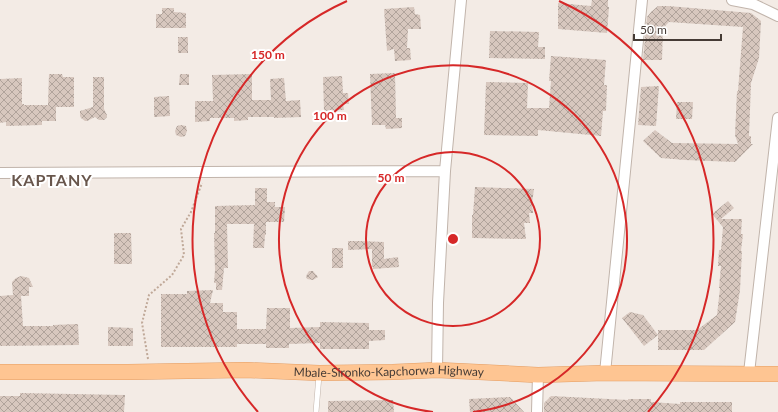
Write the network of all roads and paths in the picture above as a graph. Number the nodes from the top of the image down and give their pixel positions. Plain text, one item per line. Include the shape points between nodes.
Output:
1 (461, 0) edge
2 (642, 0) edge
3 (732, 0) edge
4 (778, 16) edge
5 (778, 118) edge
6 (445, 171) junction
7 (0, 173) edge
8 (204, 173) junction
9 (437, 370) junction
10 (0, 372) edge
11 (150, 372) junction
12 (605, 372) junction
13 (319, 373) junction
14 (749, 373) junction
15 (778, 374) edge
16 (538, 375) junction
17 (316, 412) edge
18 (537, 412) edge

1 - 6 street
2 - 12 street
3 - 4 street via 752,4
5 - 14 street
6 - 8 street
6 - 9 street
7 - 8 street
8 - 11 path via 194,205 181,229 184,255 172,275 149,295 142,323
9 - 13 main road, Mbale-Sironko-Kapchorwa Highway
9 - 16 main road, Mbale-Sironko-Kapchorwa Highway
10 - 11 main road, Mbale-Sironko-Kapchorwa Highway
11 - 13 main road, Mbale-Sironko-Kapchorwa Highway via 246,370
12 - 14 main road, Mbale-Sironko-Kapchorwa Highway
12 - 16 main road, Mbale-Sironko-Kapchorwa Highway
13 - 17 lane
14 - 15 main road, Mbale-Sironko-Kapchorwa Highway
16 - 18 street

